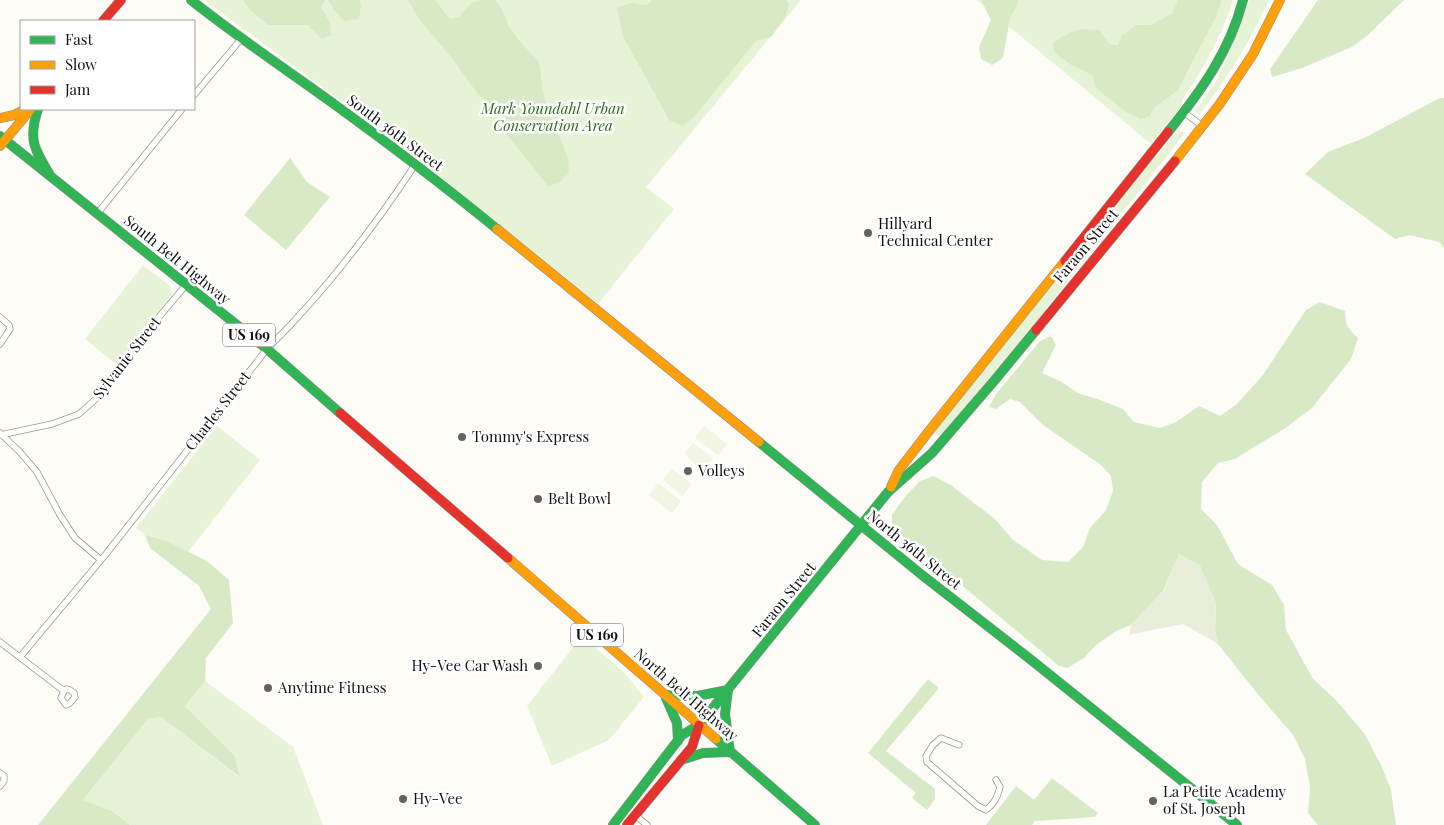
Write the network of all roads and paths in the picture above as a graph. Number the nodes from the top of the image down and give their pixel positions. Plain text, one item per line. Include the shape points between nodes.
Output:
1 (121, 0) edge
2 (191, 0) edge
3 (1243, 0) edge
4 (1280, 0) edge
5 (104, 20) edge
6 (242, 38) junction
7 (195, 93) edge
8 (24, 110) edge
9 (29, 110) edge
10 (38, 110) edge
11 (181, 110) edge
12 (1184, 112) junction
13 (0, 118) edge
14 (1202, 126) junction
15 (2, 141) edge
16 (415, 165) junction
17 (51, 177) junction
18 (97, 214) junction
19 (186, 285) junction
20 (577, 294) joint
21 (0, 317) edge
22 (0, 344) edge
23 (266, 349) junction
24 (0, 434) edge
25 (888, 492) junction
26 (862, 525) junction
27 (494, 546) joint
28 (101, 560) junction
29 (0, 642) edge
30 (20, 657) junction
31 (728, 690) junction
32 (64, 691) dead end
33 (665, 696) junction
34 (699, 725) junction
35 (678, 741) junction
36 (959, 745) dead end
37 (730, 752) junction
38 (681, 760) junction
39 (0, 773) edge
40 (996, 780) dead end
41 (0, 786) edge
42 (635, 815) junction
43 (613, 825) edge
44 (628, 825) edge
45 (647, 825) edge
46 (815, 825) edge
47 (1237, 825) edge

1 - 5 main road
2 - 6 main road, South 36th Street
3 - 12 main road, Faraon Street via 1224,52
4 - 14 main road, Faraon Street via 1253,54
6 - 7 street
6 - 16 main road, South 36th Street
8 - 13 main road
9 - 15 main road
10 - 17 main road via 33,121 32,141
11 - 18 street
12 - 14 street
12 - 25 main road, Faraon Street via 929,431 899,470
14 - 25 main road, Faraon Street via 994,381 932,453
15 - 17 main road, South Belt Highway / US 169
16 - 20 main road, South 36th Street
16 - 23 street, Charles Street via 346,260
17 - 18 main road, South Belt Highway / US 169
18 - 19 main road, South Belt Highway / US 169
19 - 23 main road, South Belt Highway / US 169
19 - 24 street, Sylvanie Street via 98,397 78,414 52,424
20 - 26 main road, North 36th Street
21 - 22 street via 10,329
23 - 27 main road, South Belt Highway / US 169
23 - 28 street, Charles Street
24 - 28 street via 37,472 75,538
25 - 26 main road, Faraon Street
26 - 31 main road, Faraon Street
26 - 47 main road, North 36th Street
27 - 33 main road, North Belt Highway / US 169
28 - 30 street, Charles Street
29 - 30 street
30 - 32 street
31 - 33 main road via 695,698
31 - 34 main road, Faraon Street
31 - 37 main road via 725,714
33 - 34 main road, North Belt Highway / US 169
33 - 35 main road via 677,723
34 - 35 main road, Faraon Street
34 - 37 main road, North Belt Highway / US 169
34 - 38 main road, Faraon Street via 692,746
35 - 43 main road, Faraon Street
36 - 40 street via 941,738 926,756 927,762 986,810 993,804 1000,787
37 - 38 main road via 703,753
37 - 46 main road, North Belt Highway / US 169
38 - 42 main road, Faraon Street
39 - 41 street via 4,782
42 - 44 main road, Faraon Street
42 - 45 street

